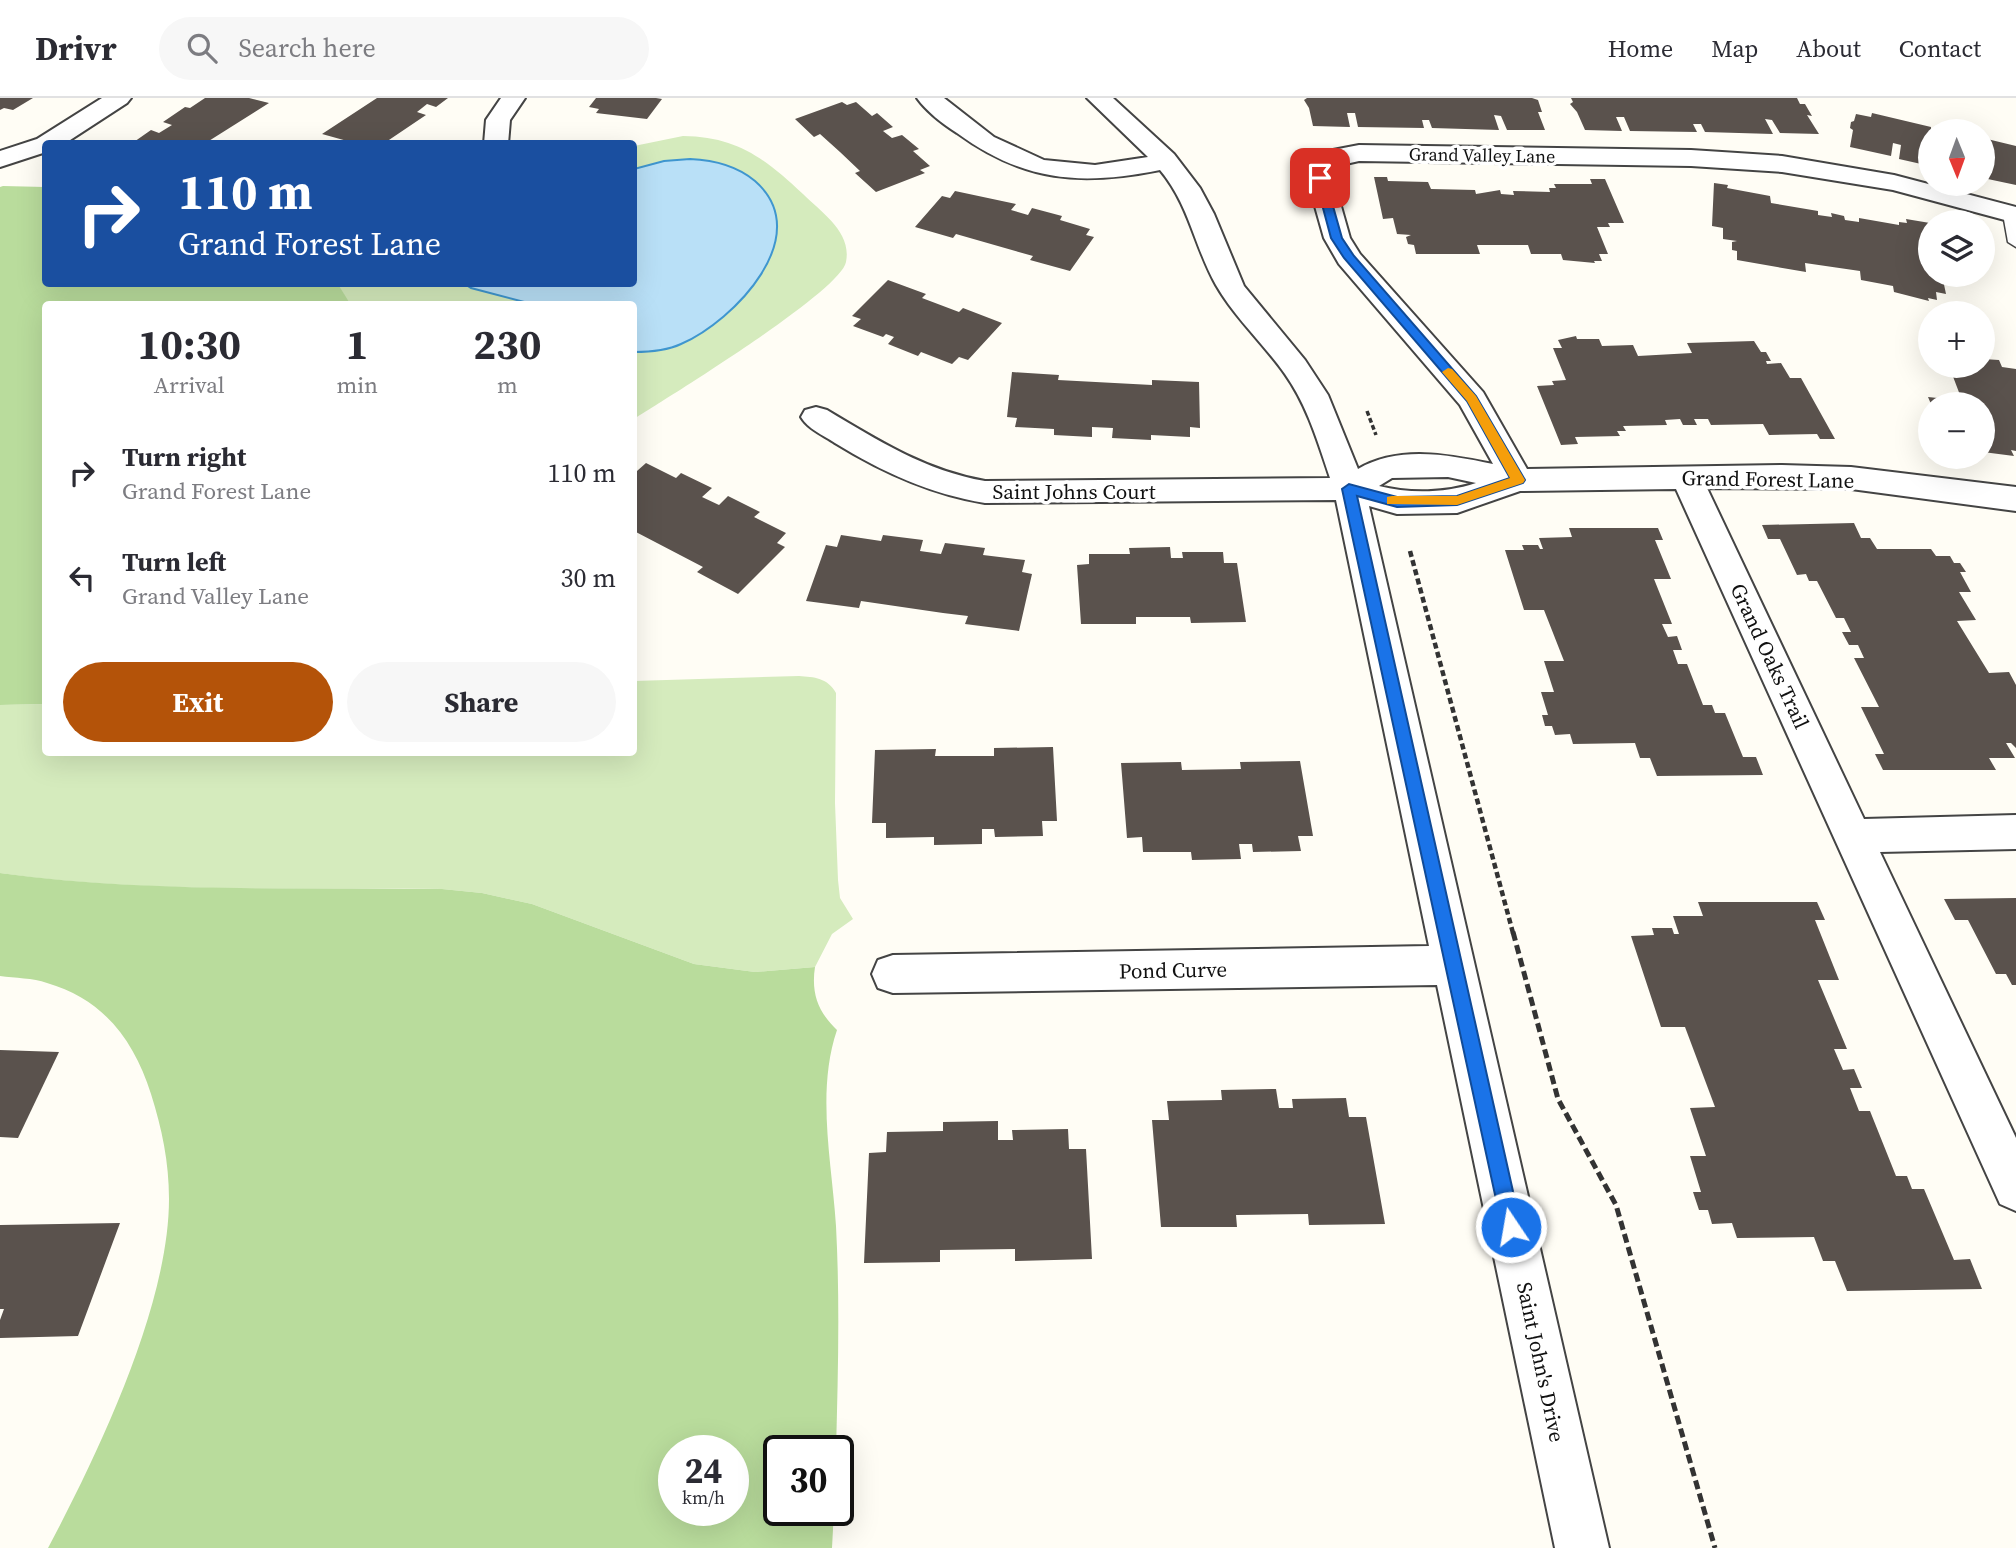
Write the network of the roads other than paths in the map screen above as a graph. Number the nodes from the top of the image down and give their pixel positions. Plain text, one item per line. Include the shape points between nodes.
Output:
1 (119, 98) edge
2 (513, 98) edge
3 (929, 98) edge
4 (1099, 98) edge
5 (52, 140) edge
6 (496, 140) edge
7 (42, 145) edge
8 (0, 159) edge
9 (1165, 161) junction
10 (2013, 215) edge
11 (2016, 243) edge
12 (816, 417) dead end
13 (1686, 477) junction
14 (1518, 480) junction
15 (1349, 489) junction
16 (2016, 499) edge
17 (2016, 832) edge
18 (1854, 835) junction
19 (1454, 965) junction
20 (892, 974) dead end
21 (2016, 1188) edge
22 (1582, 1548) edge

1 - 5 street
2 - 6 street via 498,120
3 - 9 street via 989,146 1020,162 1092,173
4 - 9 street, Saint John's Drive
7 - 8 street
9 - 15 street, Saint John's Drive via 1197,204 1232,289 1291,361 1313,396
10 - 11 lane
10 - 14 street, Grand Valley Lane via 1852,174 1739,160 1359,153 1326,162 1320,178 1337,238 1472,399
12 - 15 street, Saint Johns Court via 902,469 972,491
13 - 14 street, Grand Forest Lane
13 - 16 street, Grand Forest Lane via 1851,478
13 - 18 street, Grand Oaks Trail
14 - 15 street, Grand Forest Lane via 1457,500 1397,502
15 - 19 street, Saint John's Drive
17 - 18 street
18 - 21 street, Grand Oaks Trail
19 - 20 street, Pond Curve
19 - 22 street, Saint John's Drive

